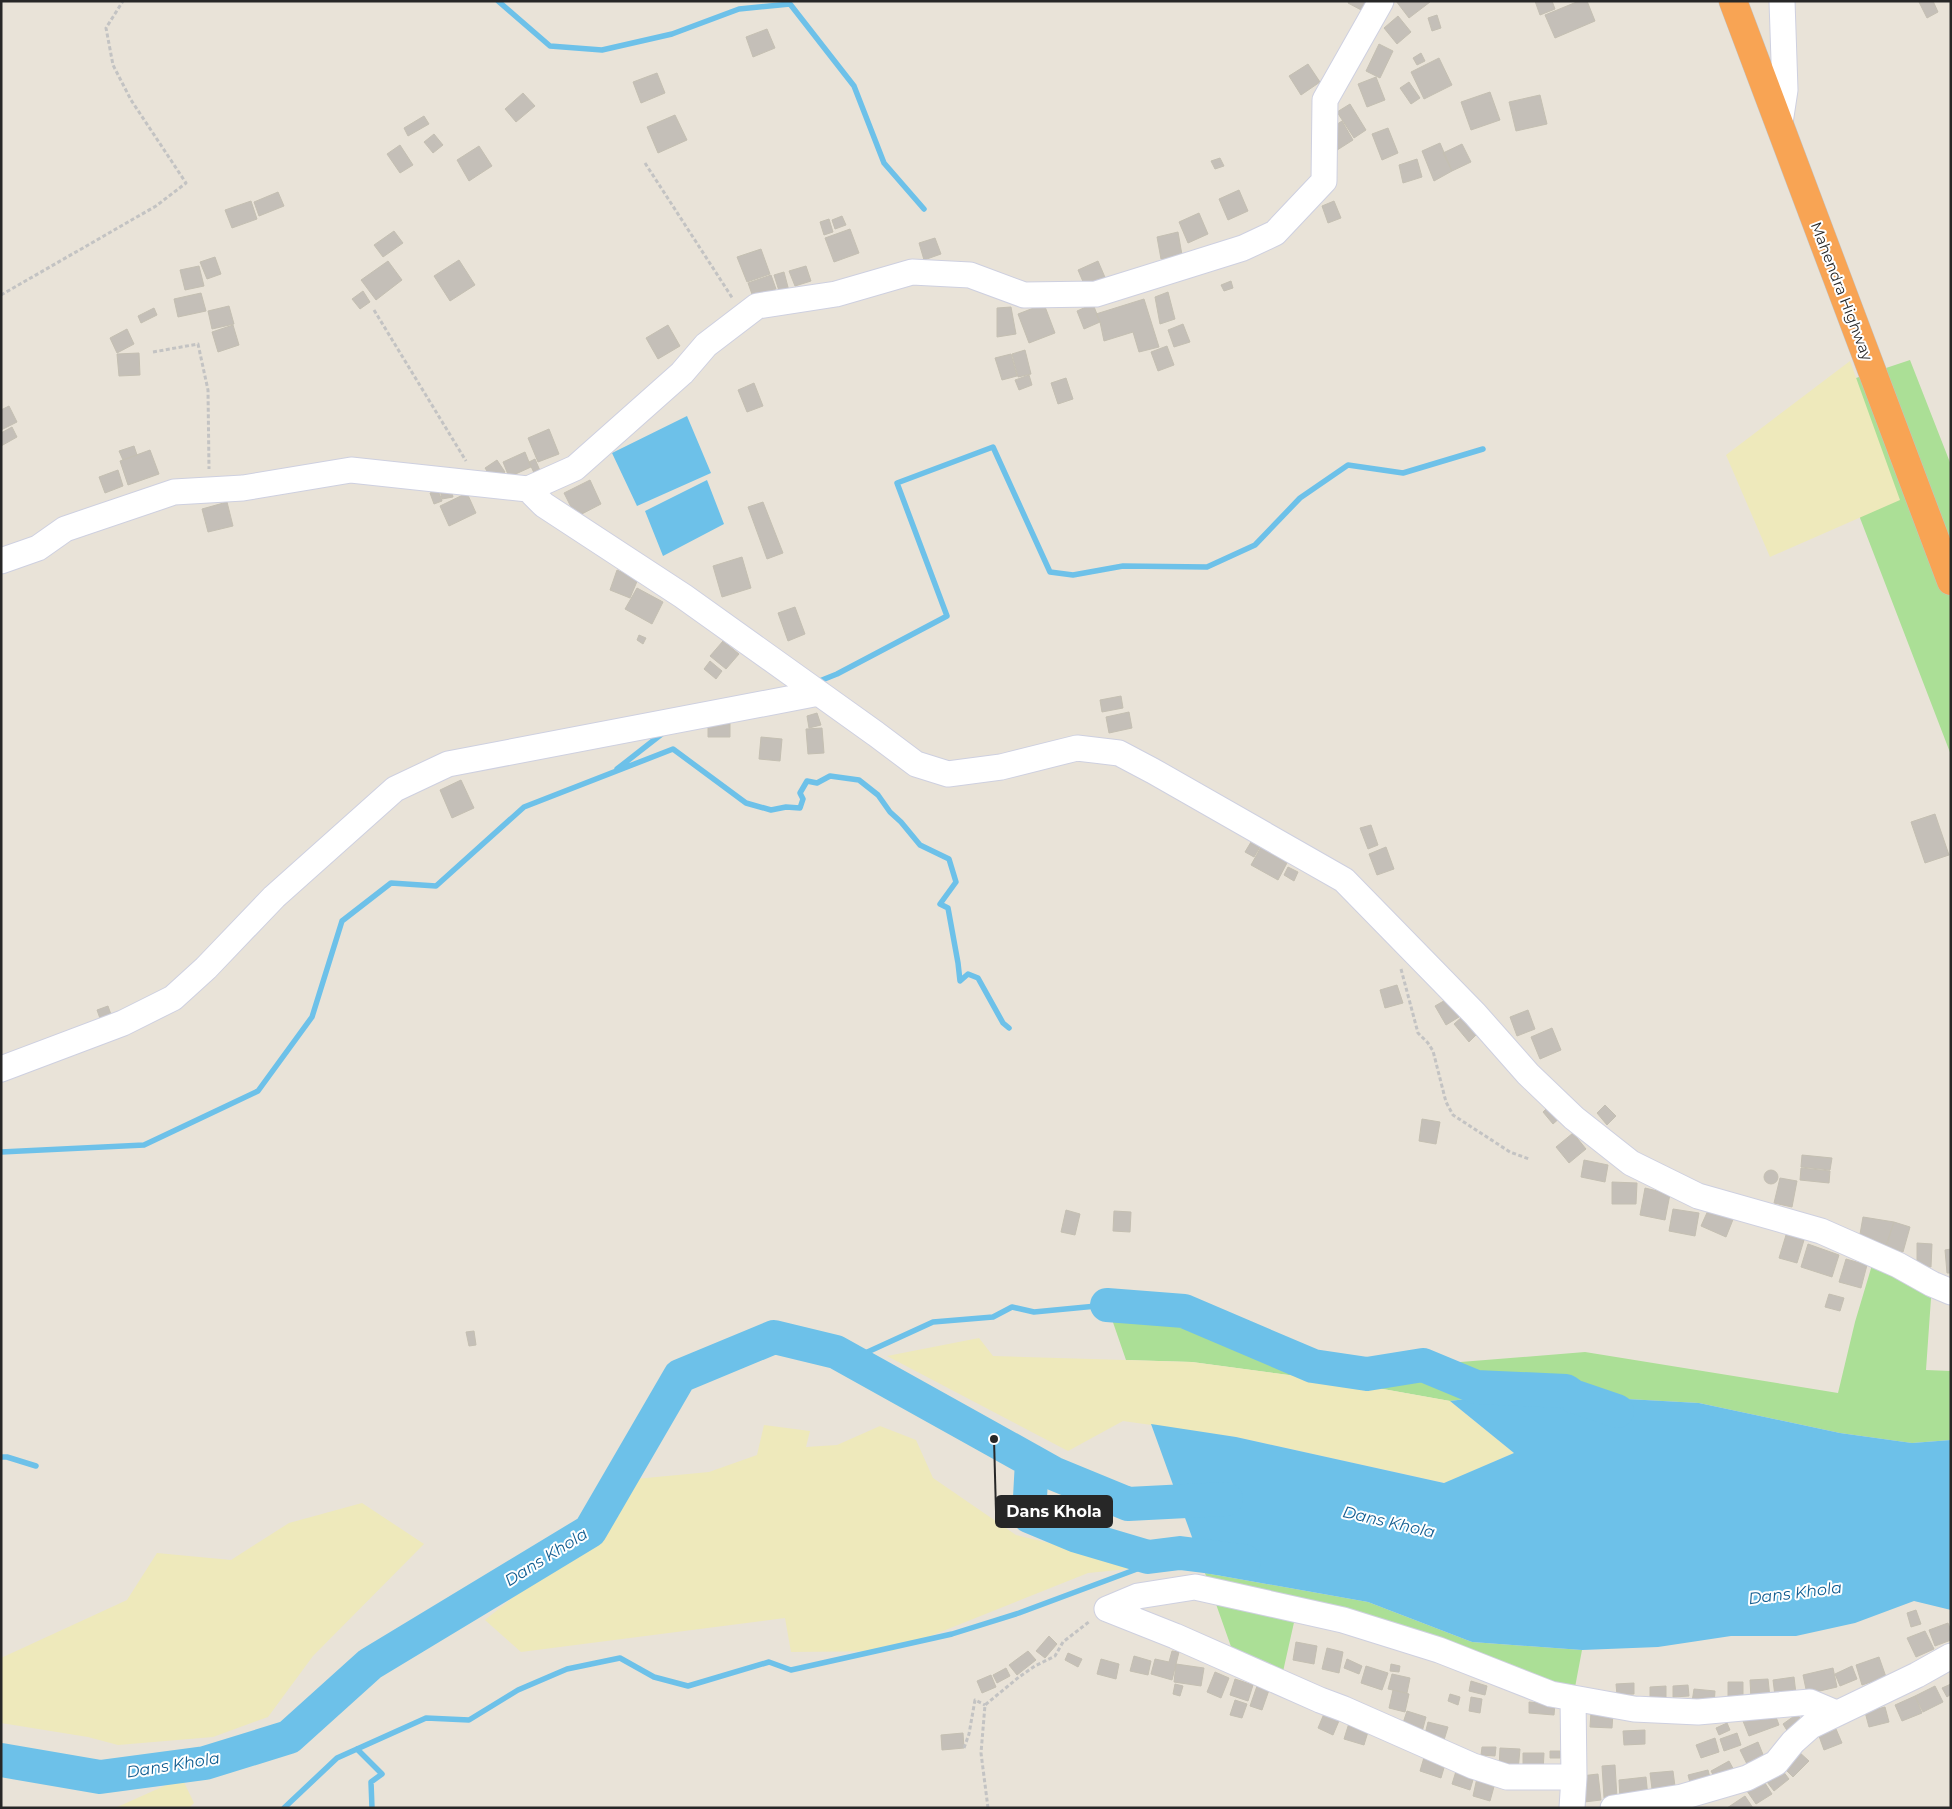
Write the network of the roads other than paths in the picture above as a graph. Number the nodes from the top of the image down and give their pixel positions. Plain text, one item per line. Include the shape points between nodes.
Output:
1 (1381, 1) edge
2 (1733, 1) edge
3 (1782, 1) edge
4 (1780, 123) junction
5 (528, 489) junction
6 (1, 561) edge
7 (1951, 580) edge
8 (819, 693) junction
9 (1, 1069) edge
10 (1951, 1292) edge
11 (1951, 1656) edge
12 (1573, 1698) junction
13 (1836, 1713) junction
14 (1574, 1777) junction
15 (1572, 1808) edge
16 (1612, 1808) edge

1 - 5 street via 1326,100 1324,181 1274,233 1243,248 1096,294 1024,295 970,275 912,272 836,294 757,306 706,345 682,373 575,468
2 - 4 highway, Mahendra Highway
3 - 4 street via 1785,90
4 - 7 highway, Mahendra Highway
5 - 6 street via 351,470 243,488 174,492 65,529 38,548
5 - 8 street via 544,505 683,596
8 - 9 street via 448,764 395,789 274,897 173,998 123,1023
8 - 10 street via 916,764 948,774 1000,767 1077,748 1118,753 1154,770 1344,880 1475,1014 1528,1074 1574,1118 1631,1162 1698,1196 1821,1231
11 - 13 street
12 - 13 street via 1634,1709 1698,1712 1810,1702
12 - 14 street
12 - 14 street via 1551,1694 1439,1650 1343,1620 1195,1586 1138,1596 1107,1609 1473,1766 1507,1777
13 - 16 street via 1811,1726 1776,1763 1747,1778 1682,1797
14 - 15 street

